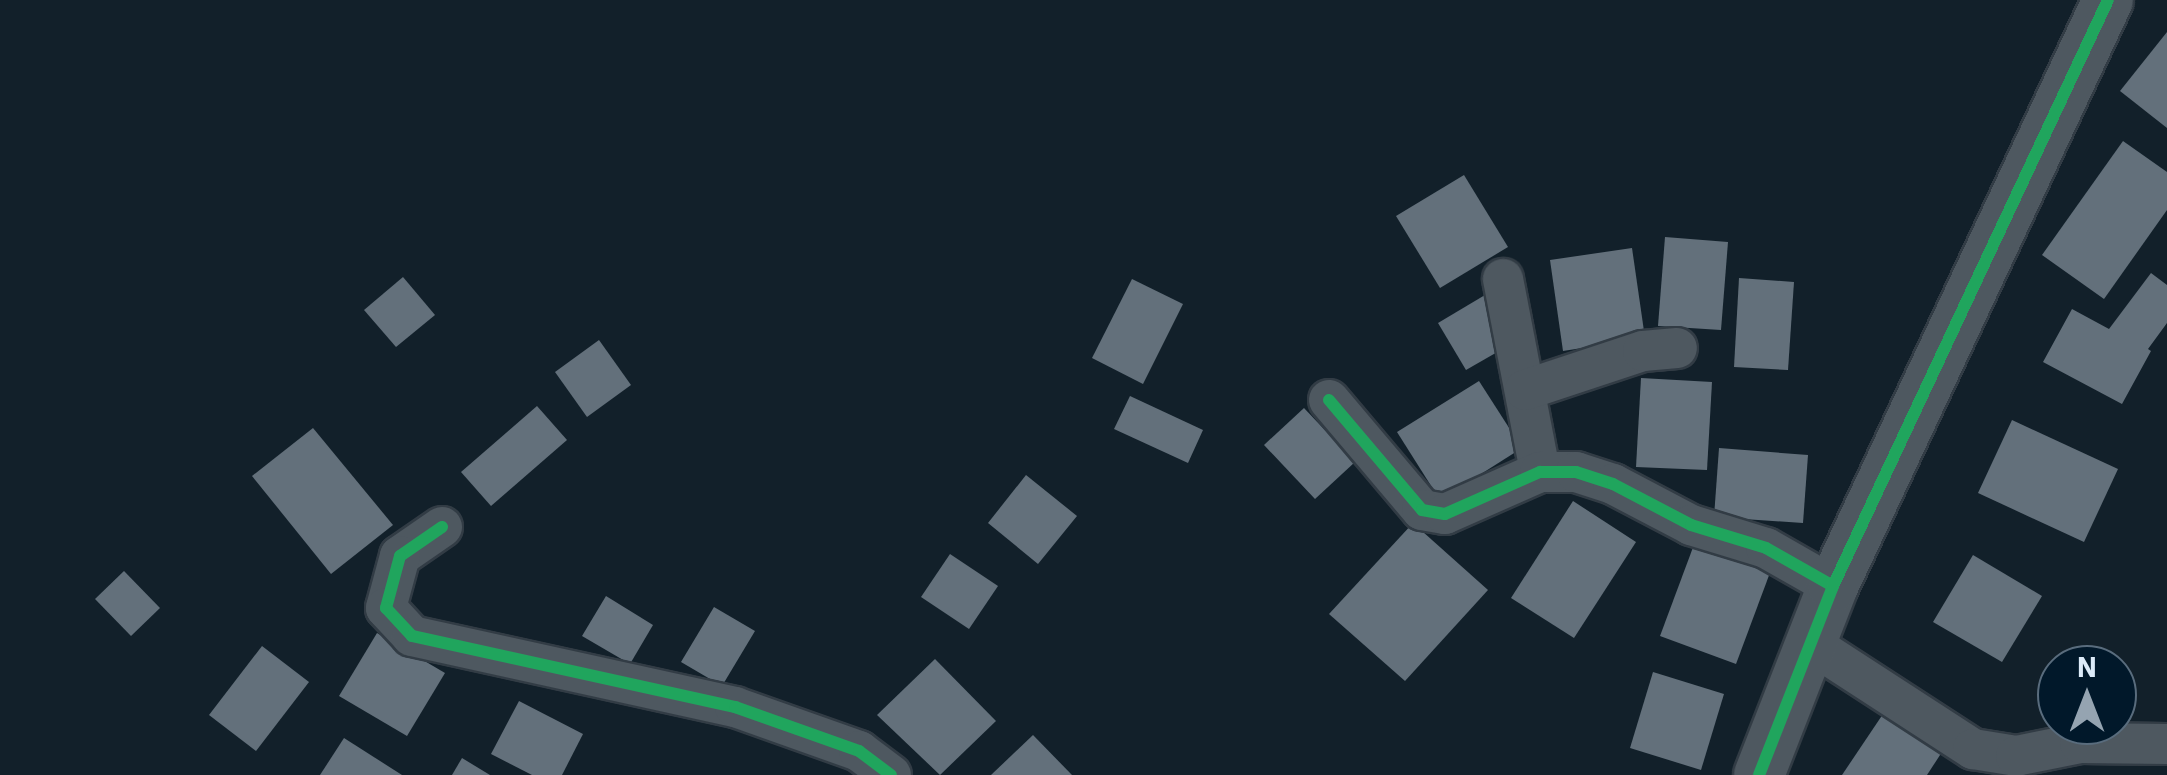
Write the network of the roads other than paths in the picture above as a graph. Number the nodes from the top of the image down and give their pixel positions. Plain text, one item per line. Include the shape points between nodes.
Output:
1 (2108, 0) edge
2 (1504, 279) dead end
3 (1677, 348) dead end
4 (1525, 390) junction
5 (1330, 400) dead end
6 (1540, 472) junction
7 (442, 527) dead end
8 (1833, 586) junction
9 (1808, 642) junction
10 (2167, 744) edge
11 (891, 775) edge
12 (1759, 775) edge

1 - 8 street
2 - 4 street
3 - 4 street via 1644,350
4 - 6 street
5 - 6 street via 1422,510 1444,514
6 - 8 street via 1576,472 1613,484 1691,525 1766,548
7 - 11 street via 400,556 386,608 412,636 735,707 858,751
8 - 9 street
9 - 10 street via 1973,749 2016,756 2080,743
9 - 12 street

